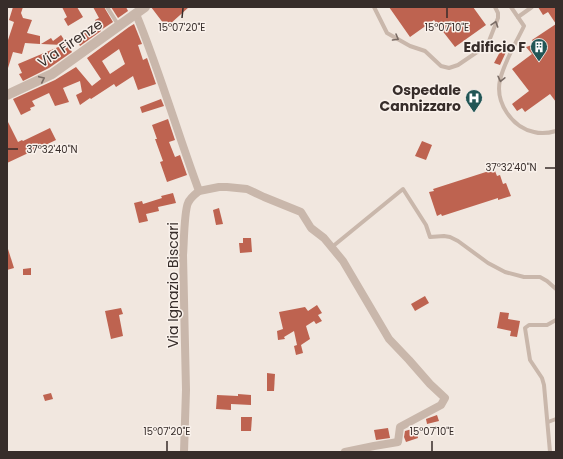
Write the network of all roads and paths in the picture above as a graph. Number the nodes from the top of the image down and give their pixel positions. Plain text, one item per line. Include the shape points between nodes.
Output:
1 (107, 7) edge
2 (145, 7) edge
3 (374, 7) edge
4 (496, 7) edge
5 (511, 7) edge
6 (532, 7) edge
7 (136, 14) junction
8 (518, 17) junction
9 (119, 26) junction
10 (7, 95) edge
11 (556, 131) edge
12 (199, 191) junction
13 (332, 247) junction
14 (556, 289) edge
15 (556, 320) edge
16 (556, 419) edge
17 (548, 422) junction
18 (184, 452) edge
19 (345, 452) edge
20 (550, 452) edge

1 - 9 lane
2 - 7 street, Via Firenze
3 -> 4 lane via 387,33 410,46 425,50 441,66 449,68 458,65 489,41 498,18
5 - 8 lane
6 - 8 lane
7 - 9 street, Via Firenze
7 - 12 street via 151,50
8 -> 11 lane via 524,26 501,76 501,104 509,117 522,127 535,132
10 -> 9 street, Via Firenze via 52,74
12 - 13 street via 219,187 248,189 301,212 311,228
12 - 18 street, Via Ignazio Biscari via 187,204 184,233
13 - 14 lane via 403,189 426,224 430,237 450,237 505,272 540,278
13 - 19 street via 355,278 389,339 445,398 441,405 400,427 398,442
15 - 17 lane via 547,325 529,325 525,328 530,360 542,378
16 - 17 lane
17 - 20 lane

